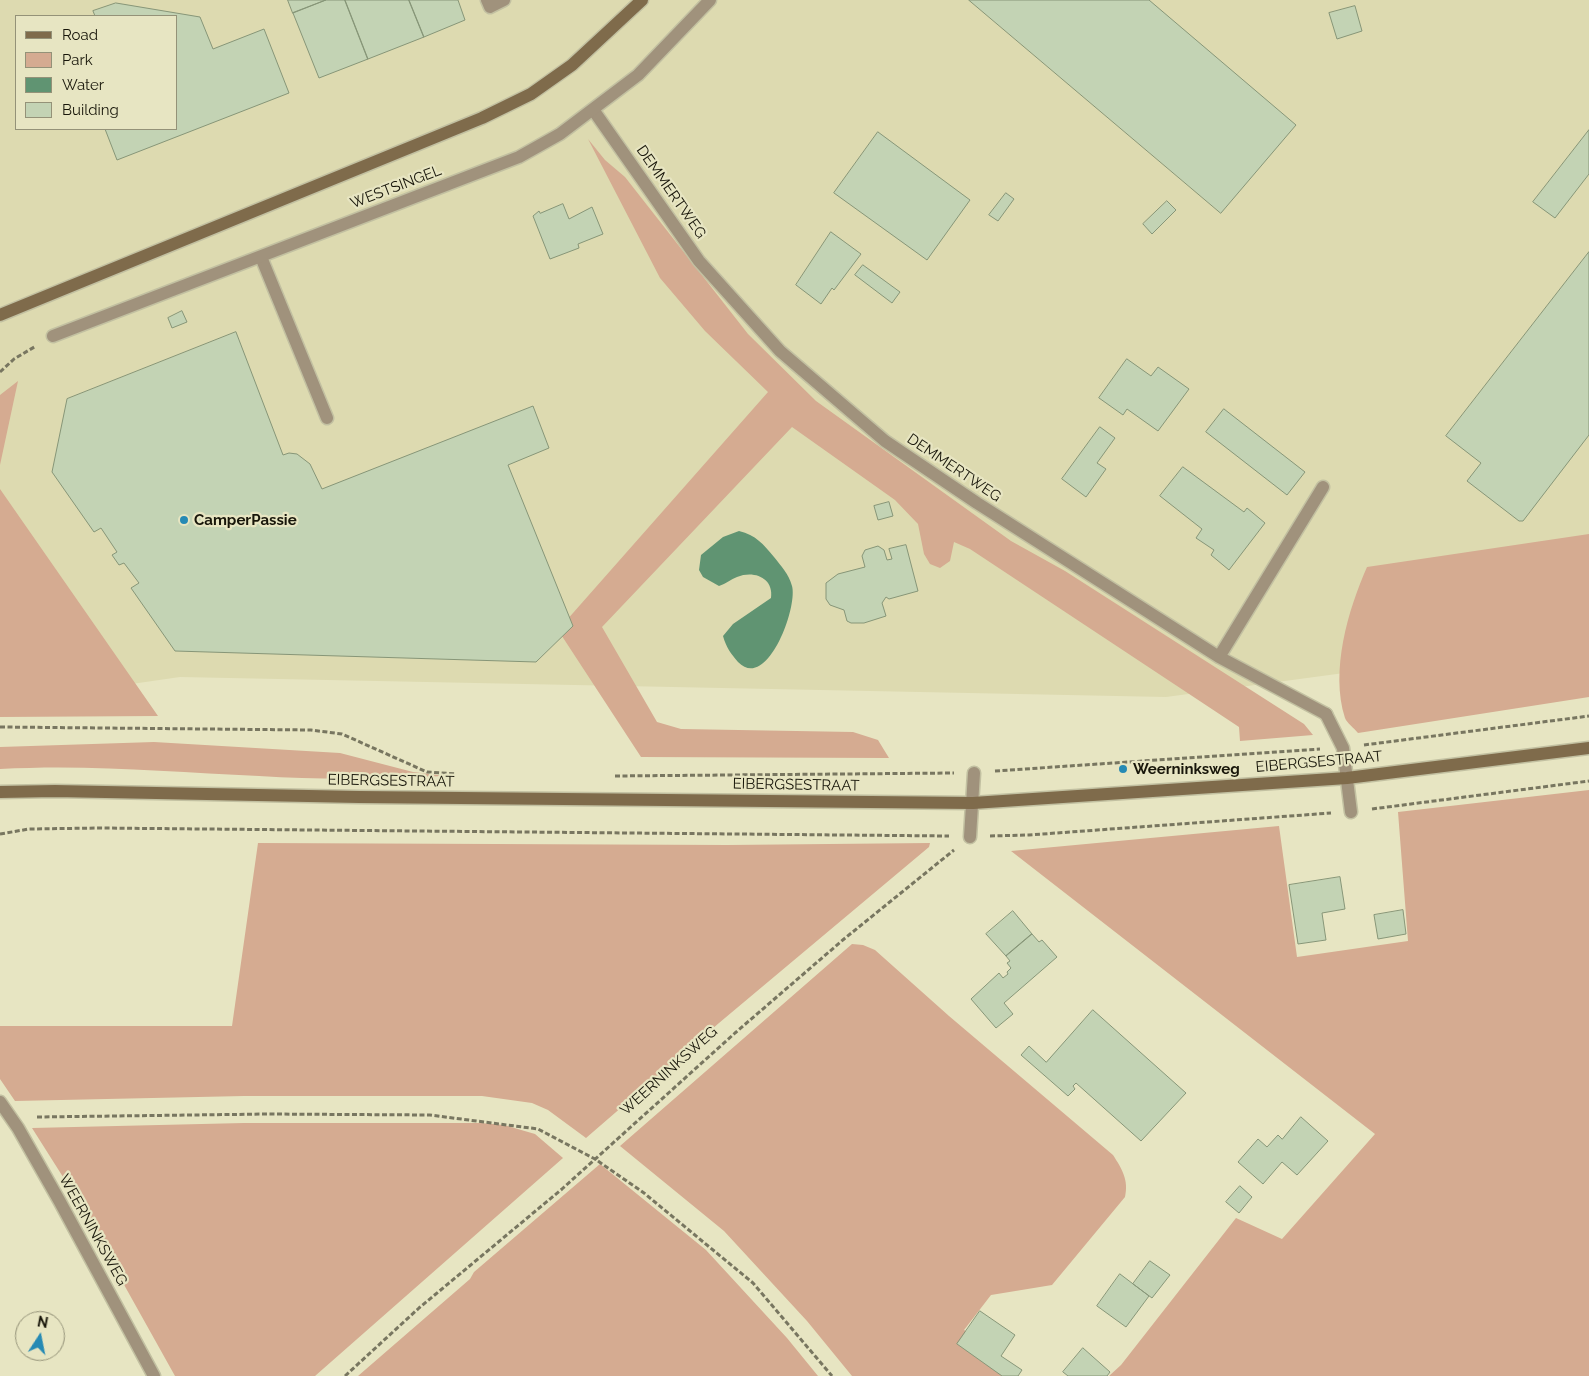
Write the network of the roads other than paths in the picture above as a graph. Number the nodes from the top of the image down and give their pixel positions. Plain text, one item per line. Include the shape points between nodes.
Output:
1 (487, 0) edge
2 (504, 0) edge
3 (642, 0) edge
4 (710, 0) edge
5 (594, 111) junction
6 (261, 257) junction
7 (0, 315) edge
8 (53, 336) road end
9 (327, 418) dead end
10 (1323, 487) dead end
11 (1219, 657) junction
12 (1589, 748) edge
13 (974, 773) dead end
14 (1347, 778) junction
15 (0, 792) edge
16 (973, 803) junction
17 (1351, 812) dead end
18 (970, 836) road end
19 (0, 1102) edge
20 (154, 1376) edge

1 - 2 street via 490,7
3 - 7 main road, WESTSINGEL via 572,65 531,94 482,118
4 - 5 street, WESTSINGEL via 638,75
5 - 6 street, WESTSINGEL via 519,157
5 - 11 street, DEMMERTWEG via 699,260 780,351 885,441
6 - 8 street, WESTSINGEL
6 - 9 street
10 - 11 street
11 - 14 street, DEMMERTWEG via 1326,714 1343,748
12 - 14 main road, EIBERGSESTRAAT
13 - 16 street
14 - 16 main road, EIBERGSESTRAAT
14 - 17 street, DEMMERTWEG
15 - 16 main road, EIBERGSESTRAAT via 55,790 359,797
16 - 18 street
19 - 20 street, WEERNINKSWEG via 60,1202

